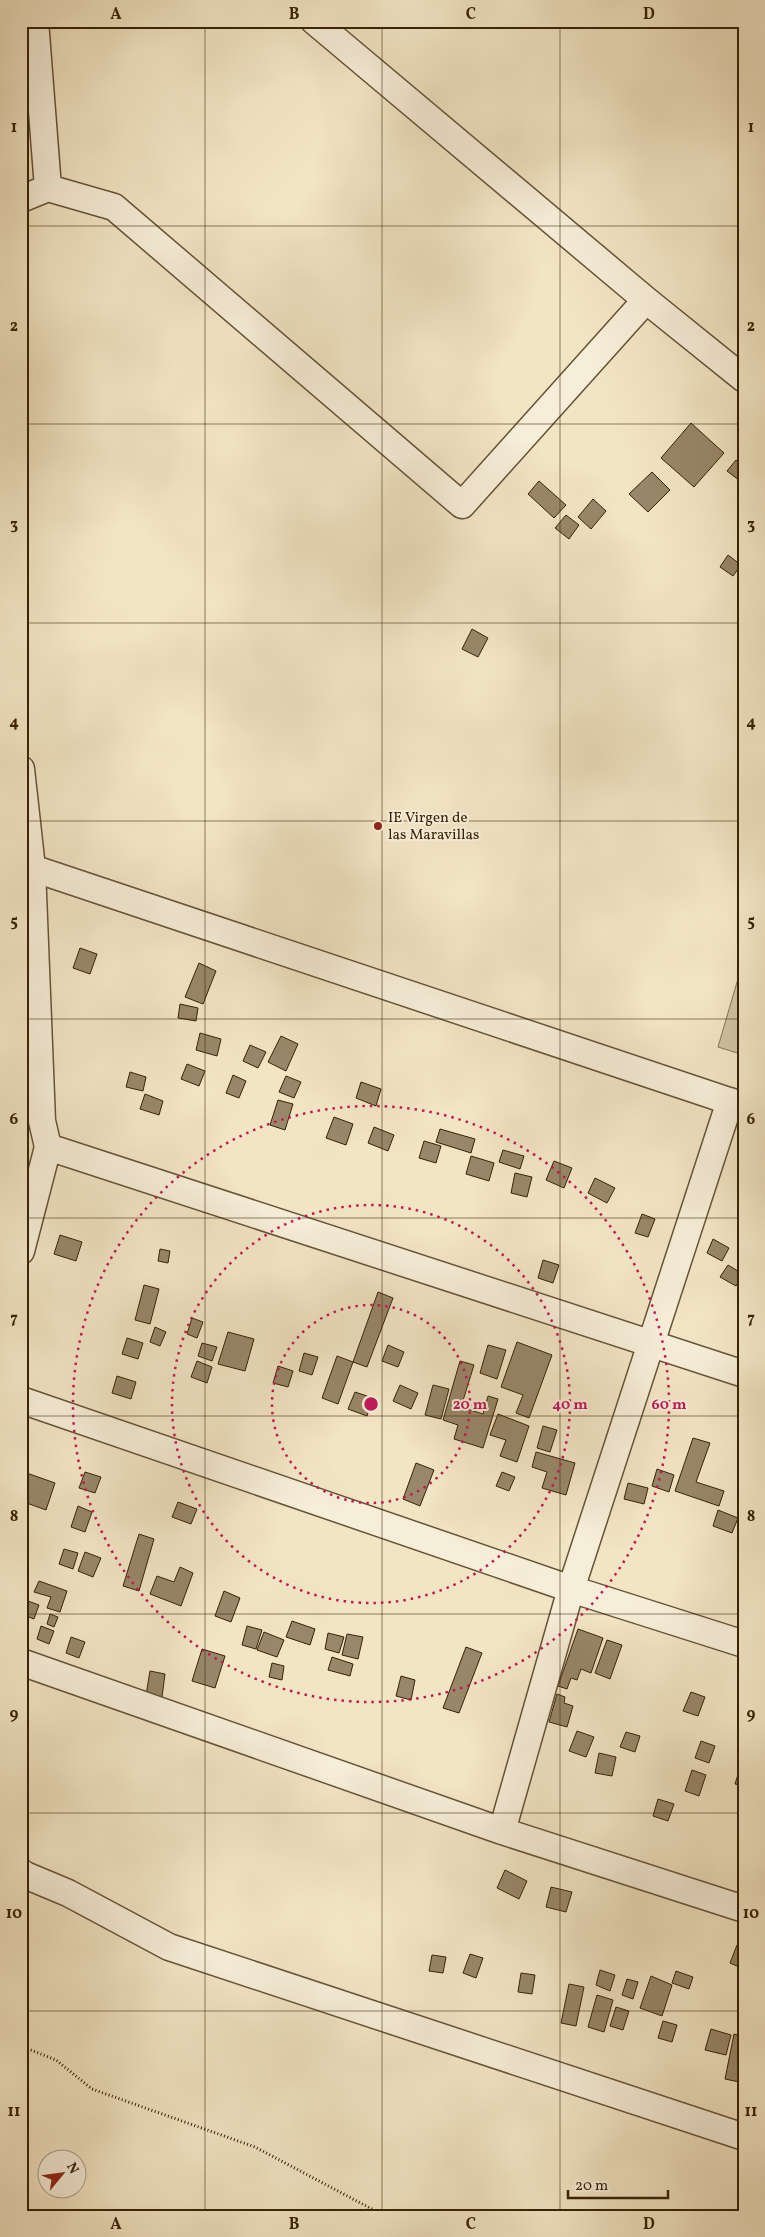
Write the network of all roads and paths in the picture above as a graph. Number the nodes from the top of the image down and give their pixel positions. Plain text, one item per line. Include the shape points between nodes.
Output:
1 (35, 21) edge
2 (314, 21) edge
3 (48, 188) junction
4 (21, 199) edge
5 (646, 300) junction
6 (744, 379) edge
7 (21, 769) edge
8 (26, 868) edge
9 (737, 1104) edge
10 (32, 1121) edge
11 (48, 1147) junction
12 (21, 1251) edge
13 (651, 1344) junction
14 (744, 1374) edge
15 (21, 1400) edge
16 (571, 1589) junction
17 (744, 1644) edge
18 (21, 1662) edge
19 (502, 1831) junction
20 (22, 1874) edge
21 (744, 1910) edge
22 (21, 2046) edge
23 (744, 2137) edge
24 (385, 2216) edge

1 - 3 street
2 - 5 street
3 - 4 street
3 - 5 street via 114,207 462,505
5 - 6 street
7 - 8 street
8 - 9 street
8 - 10 street
9 - 13 street
10 - 11 street
11 - 12 street
11 - 13 street
13 - 14 street
13 - 16 street
15 - 16 street
16 - 17 street
16 - 19 street
18 - 19 street
19 - 21 street
20 - 23 street via 68,1893 169,1947
22 - 24 path via 56,2060 92,2089 255,2147

